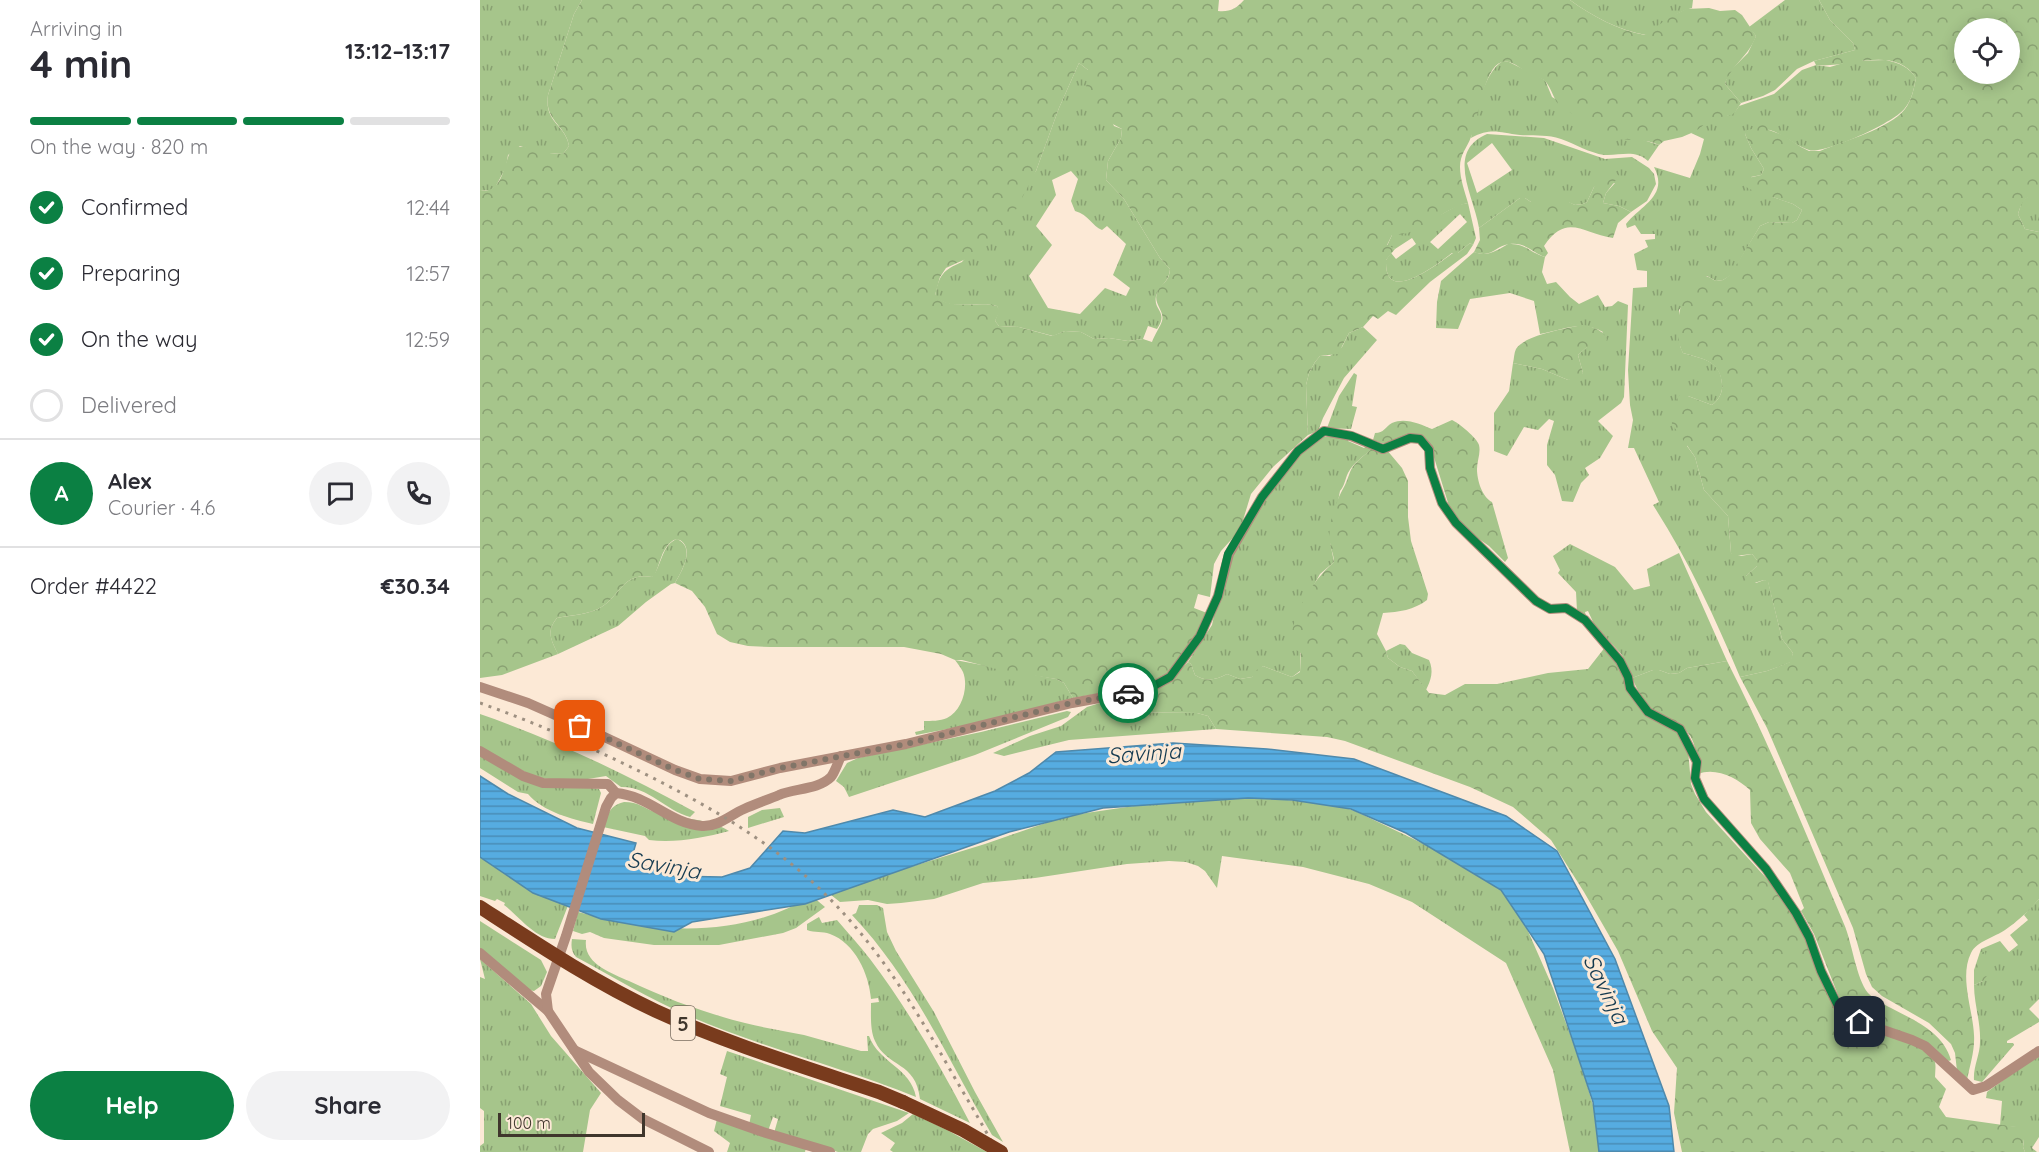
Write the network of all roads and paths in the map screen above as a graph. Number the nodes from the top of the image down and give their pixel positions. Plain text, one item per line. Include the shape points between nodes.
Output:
1 (480, 687) edge
2 (480, 751) edge
3 (841, 756) junction
4 (616, 793) junction
5 (480, 907) edge
6 (480, 953) edge
7 (559, 958) junction
8 (549, 1011) junction
9 (573, 1050) junction
10 (2039, 1051) edge
11 (709, 1152) edge
12 (830, 1152) edge
13 (1000, 1152) edge

1 - 3 street via 528,703 700,779 731,781
2 - 4 street via 543,783 603,783
3 - 4 street via 830,777 812,787 783,793 716,824 702,826 676,820 630,794
3 - 10 street via 1148,689 1170,677 1200,636 1218,596 1228,554 1262,497 1298,451 1324,431 1352,436 1383,449 1410,438 1420,439 1429,450 1430,468 1442,503 1456,523 1536,601 1550,609 1566,608 1585,620 1620,661 1630,688 1648,712 1680,729 1697,762 1695,778 1704,799 1766,869 1796,913 1838,1006 1860,1022 1925,1046 1973,1090 1986,1086
4 - 7 street via 606,807
5 - 7 main road, 5
6 - 8 street
7 - 8 street via 546,994
7 - 13 main road, 5, bridge via 656,1011 706,1033 879,1092 963,1130
8 - 9 street
9 - 11 street via 589,1072 643,1119
9 - 12 street via 709,1113

